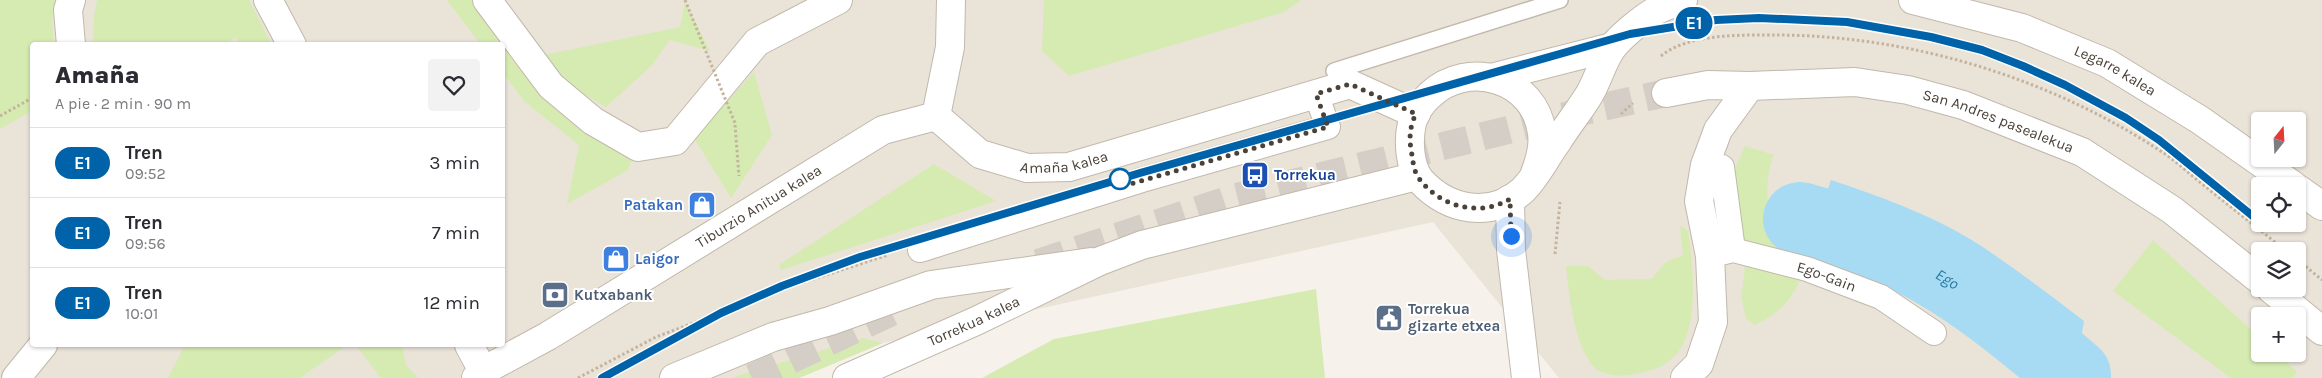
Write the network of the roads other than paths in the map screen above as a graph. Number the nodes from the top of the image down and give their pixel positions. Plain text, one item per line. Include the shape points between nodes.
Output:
1 (71, 0) edge
2 (268, 0) edge
3 (487, 0) edge
4 (838, 0) edge
5 (952, 0) edge
6 (1560, 0) edge
7 (1683, 0) edge
8 (1913, 0) edge
9 (70, 42) edge
10 (290, 42) edge
11 (1612, 47) junction
12 (1334, 71) dead end
13 (1491, 78) junction
14 (1750, 86) junction
15 (1666, 93) tunnel mouth
16 (1316, 94) junction
17 (1416, 114) junction
18 (936, 116) junction
19 (1722, 167) dead end
20 (1535, 173) junction
21 (1417, 176) junction
22 (2281, 177) edge
23 (2306, 194) edge
24 (1510, 199) junction
25 (2322, 206) edge
26 (920, 250) dead end
27 (1721, 253) junction
28 (1100, 261) junction
29 (2251, 273) edge
30 (2281, 297) edge
31 (2322, 331) edge
32 (1934, 333) dead end
33 (41, 347) edge
34 (470, 347) edge
35 (485, 376) edge
36 (1528, 377) edge
37 (16, 378) edge
38 (674, 378) edge
39 (847, 378) edge
40 (1685, 378) edge

1 - 9 street via 68,10
2 - 10 street
3 - 4 street via 551,86 593,121 638,147 675,141 757,42
5 - 18 street via 950,46
6 - 12 lane
7 - 11 street via 1652,12
8 - 22 street, Legarre kalea via 2022,28 2107,63 2200,120
11 - 13 street
11 - 20 street via 1589,95
13 - 17 street via 1460,77 1439,86
13 - 20 street via 1505,82 1524,95 1536,113 1542,132 1542,154
14 - 15 street, San Andres pasealekua via 1708,85
14 - 27 street via 1718,130 1705,165 1699,200
14 - 29 street, San Andres pasealekua via 1855,82 1908,90 1963,105 2082,152 2172,210
16 - 17 street, Amaña kalea via 1350,84
16 - 18 street, Amaña kalea via 1069,167 1027,168 980,154
16 - 26 street via 1328,127 1142,180
17 - 21 street via 1409,144
18 - 35 street, Tiburzio Anitua kalea via 883,130
19 - 27 street
20 - 24 street
21 - 24 street via 1444,201 1464,208 1485,208
21 - 28 street via 1142,245
23 - 25 street
24 - 36 street via 1511,250
27 - 32 street, Ego-Gain via 1808,269 1881,298
27 - 40 street via 1713,322 1699,364
28 - 38 street via 931,285 773,337
28 - 39 street, Torrekua kalea
30 - 31 street
33 - 37 street
34 - 35 street

